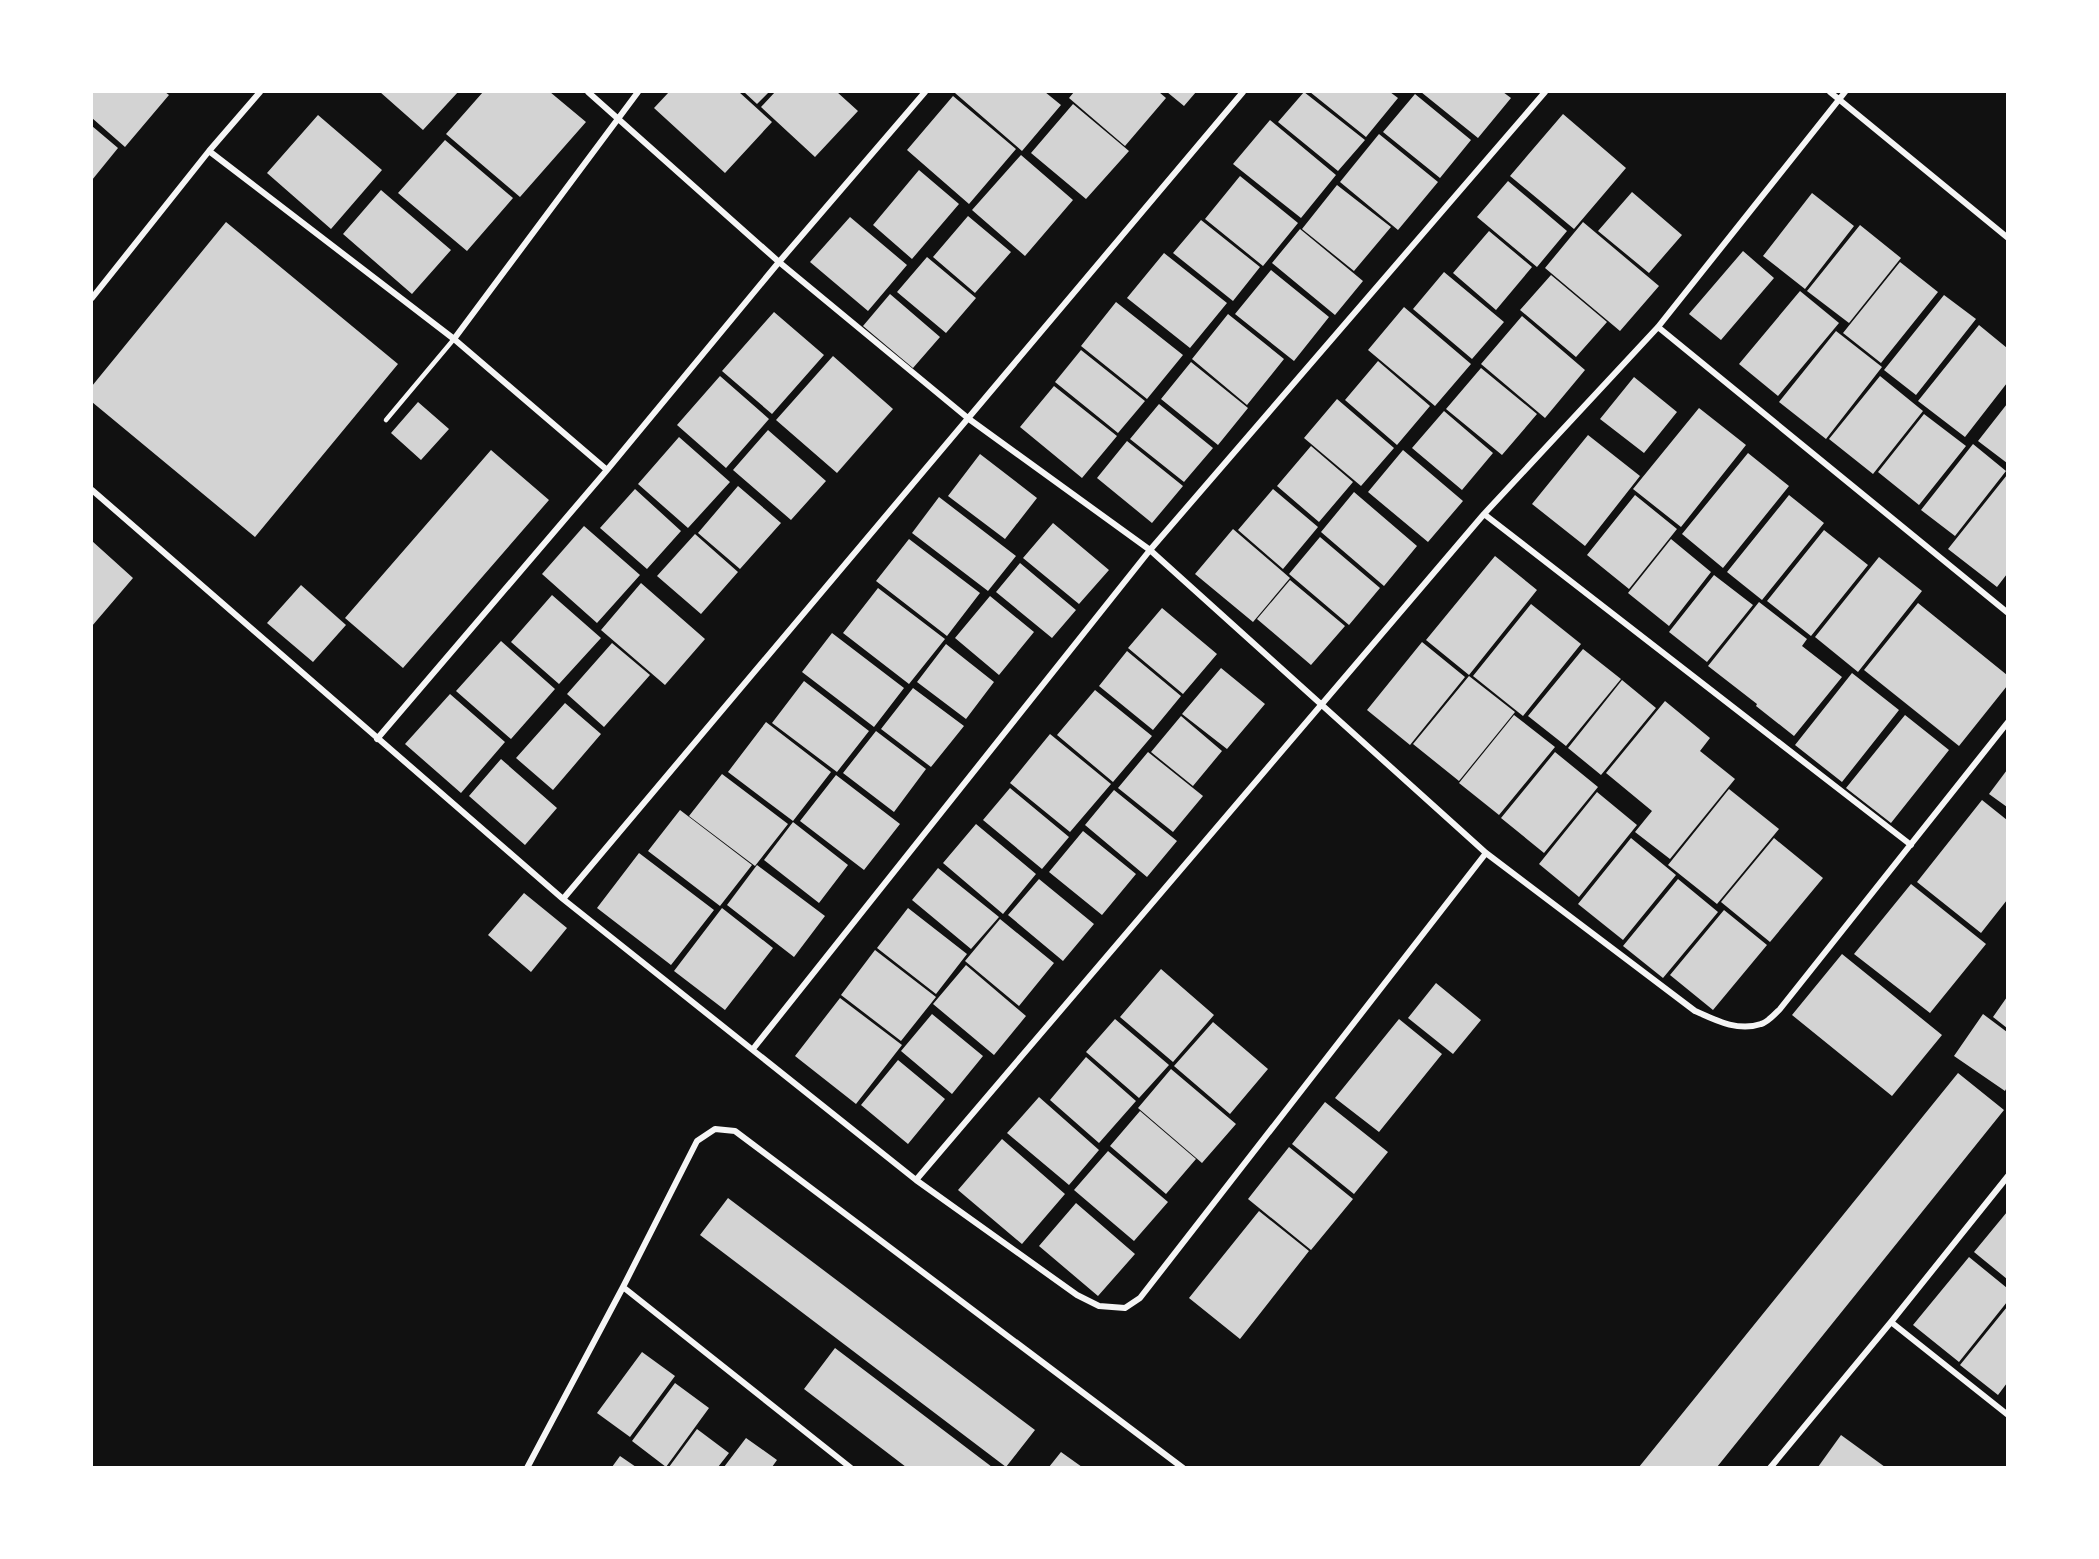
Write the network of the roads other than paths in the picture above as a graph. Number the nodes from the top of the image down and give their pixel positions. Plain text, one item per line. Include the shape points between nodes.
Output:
1 (260, 92) edge
2 (588, 92) edge
3 (638, 92) edge
4 (925, 92) edge
5 (1243, 92) edge
6 (1545, 92) edge
7 (1830, 92) edge
8 (1845, 92) edge
9 (1839, 99) junction
10 (618, 117) junction
11 (209, 151) junction
12 (2007, 238) edge
13 (779, 262) junction
14 (92, 298) edge
15 (1658, 327) junction
16 (454, 339) junction
17 (969, 419) junction
18 (386, 420) dead end
19 (607, 470) junction
20 (92, 490) edge
21 (1484, 514) junction
22 (1150, 550) junction
23 (2007, 613) edge
24 (1320, 705) junction
25 (2007, 722) edge
26 (377, 739) junction
27 (1911, 845) junction
28 (1486, 853) junction
29 (563, 899) junction
30 (753, 1049) junction
31 (2007, 1176) edge
32 (916, 1180) junction
33 (623, 1287) junction
34 (1891, 1322) junction
35 (2007, 1415) edge
36 (528, 1467) edge
37 (852, 1467) edge
38 (1183, 1467) edge
39 (1770, 1467) edge

1 - 11 street
2 - 10 street
3 - 10 street
4 - 13 street
5 - 17 street
6 - 22 street
7 - 9 street
8 - 9 street
9 - 12 street
9 - 15 street
10 - 13 street
10 - 16 street
11 - 14 street
11 - 16 street
13 - 17 street
13 - 19 street
15 - 21 street
15 - 23 street
16 - 18 lane
16 - 19 street
17 - 22 street
17 - 29 street
19 - 26 street
20 - 26 street
21 - 24 street
21 - 27 street
22 - 24 street
22 - 30 street
24 - 28 street
24 - 32 street
25 - 27 street
26 - 29 street
27 - 28 street via 1780,1009 1762,1024 1740,1026 1695,1011
28 - 32 street via 1140,1298 1125,1308 1099,1305 1077,1294
29 - 30 street
30 - 32 street
31 - 34 street
33 - 36 street
33 - 37 street
33 - 38 street via 697,1141 715,1129 735,1131
34 - 35 street
34 - 39 street

